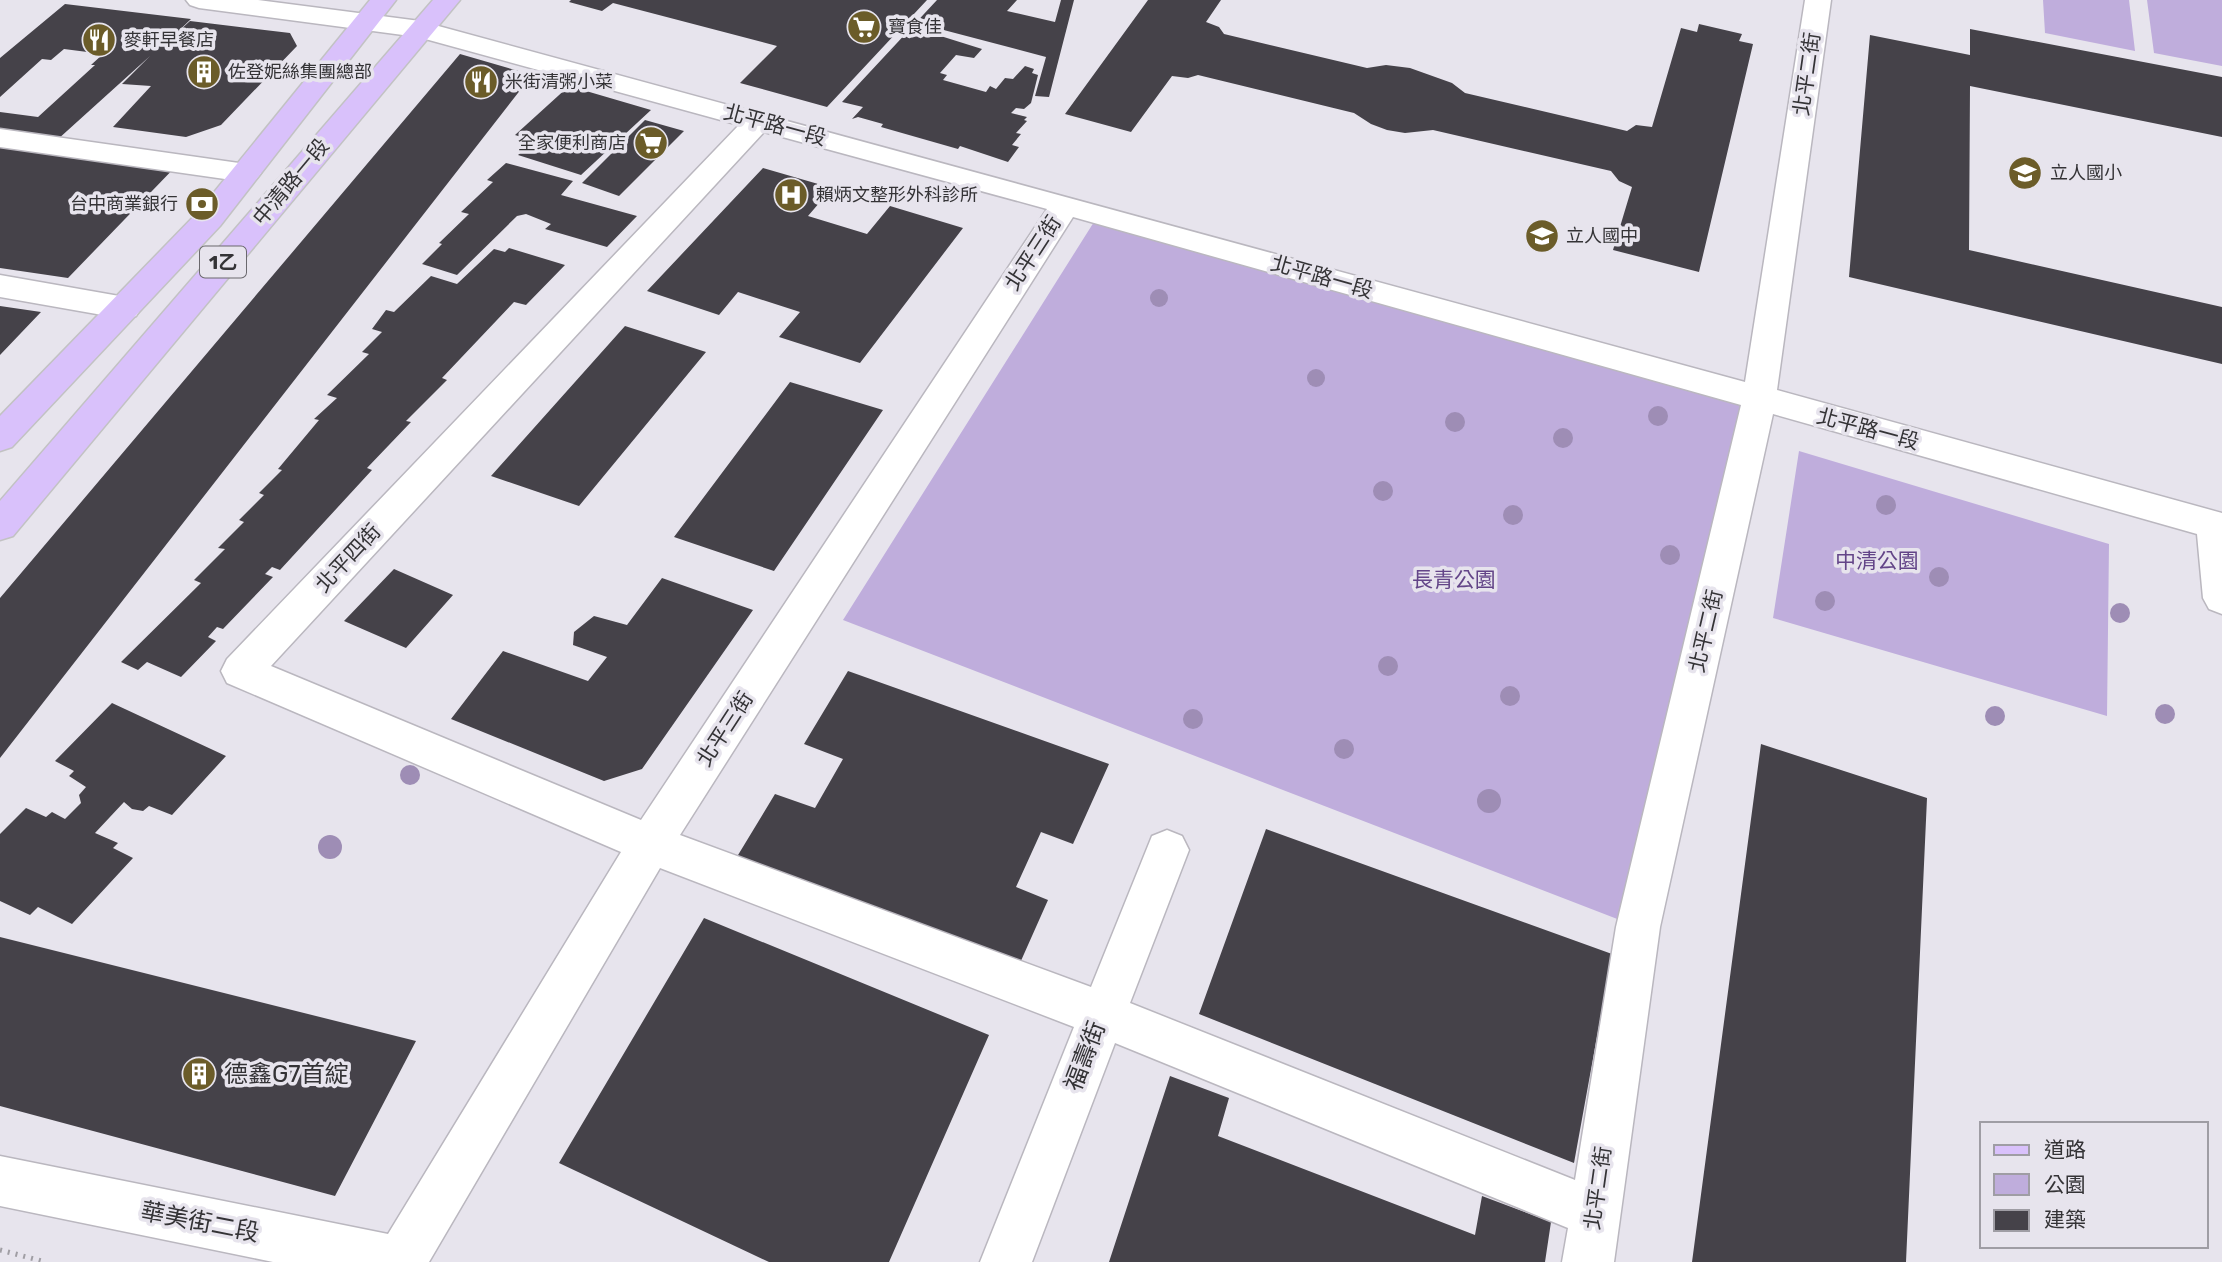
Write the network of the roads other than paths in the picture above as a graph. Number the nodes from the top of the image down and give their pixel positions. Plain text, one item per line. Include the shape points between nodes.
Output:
1 (199, 0) edge
2 (383, 0) edge
3 (447, 0) edge
4 (1818, 0) edge
5 (362, 23) junction
6 (420, 29) junction
7 (758, 121) junction
8 (0, 138) edge
9 (246, 173) junction
10 (1065, 205) junction
11 (0, 286) edge
12 (125, 308) junction
13 (1759, 399) junction
14 (0, 438) edge
15 (0, 526) edge
16 (2218, 526) edge
17 (2222, 598) edge
18 (650, 844) junction
19 (1167, 850) dead end
20 (1101, 1014) junction
21 (0, 1181) edge
22 (1594, 1213) junction
23 (400, 1262) edge
24 (1006, 1262) edge
25 (1588, 1262) edge

1 - 5 street, 北平路一段
2 - 5 main road, 中清路一段 / 1乙
3 - 6 main road, 中清路一段 / 1乙
4 - 13 street, 北平二街
5 - 6 street, 北平路一段
5 - 9 main road, 中清路一段 / 1乙
6 - 7 street, 北平路一段
6 - 15 main road, 中清路一段 / 1乙
7 - 10 street, 北平路一段
7 - 18 street, 北平四街 via 241,671
8 - 9 street
9 - 12 main road, 中清路一段 / 1乙
10 - 13 street, 北平路一段
10 - 18 street, 北平三街
11 - 12 street
12 - 14 main road, 中清路一段 / 1乙
13 - 16 street, 北平路一段
13 - 22 street, 北平二街 via 1638,927
16 - 17 street
18 - 20 street
18 - 23 street, 北平三街
19 - 20 street, 福壽街
20 - 22 street
20 - 24 street, 福壽街
21 - 23 street, 華美街二段
22 - 25 street, 北平二街

